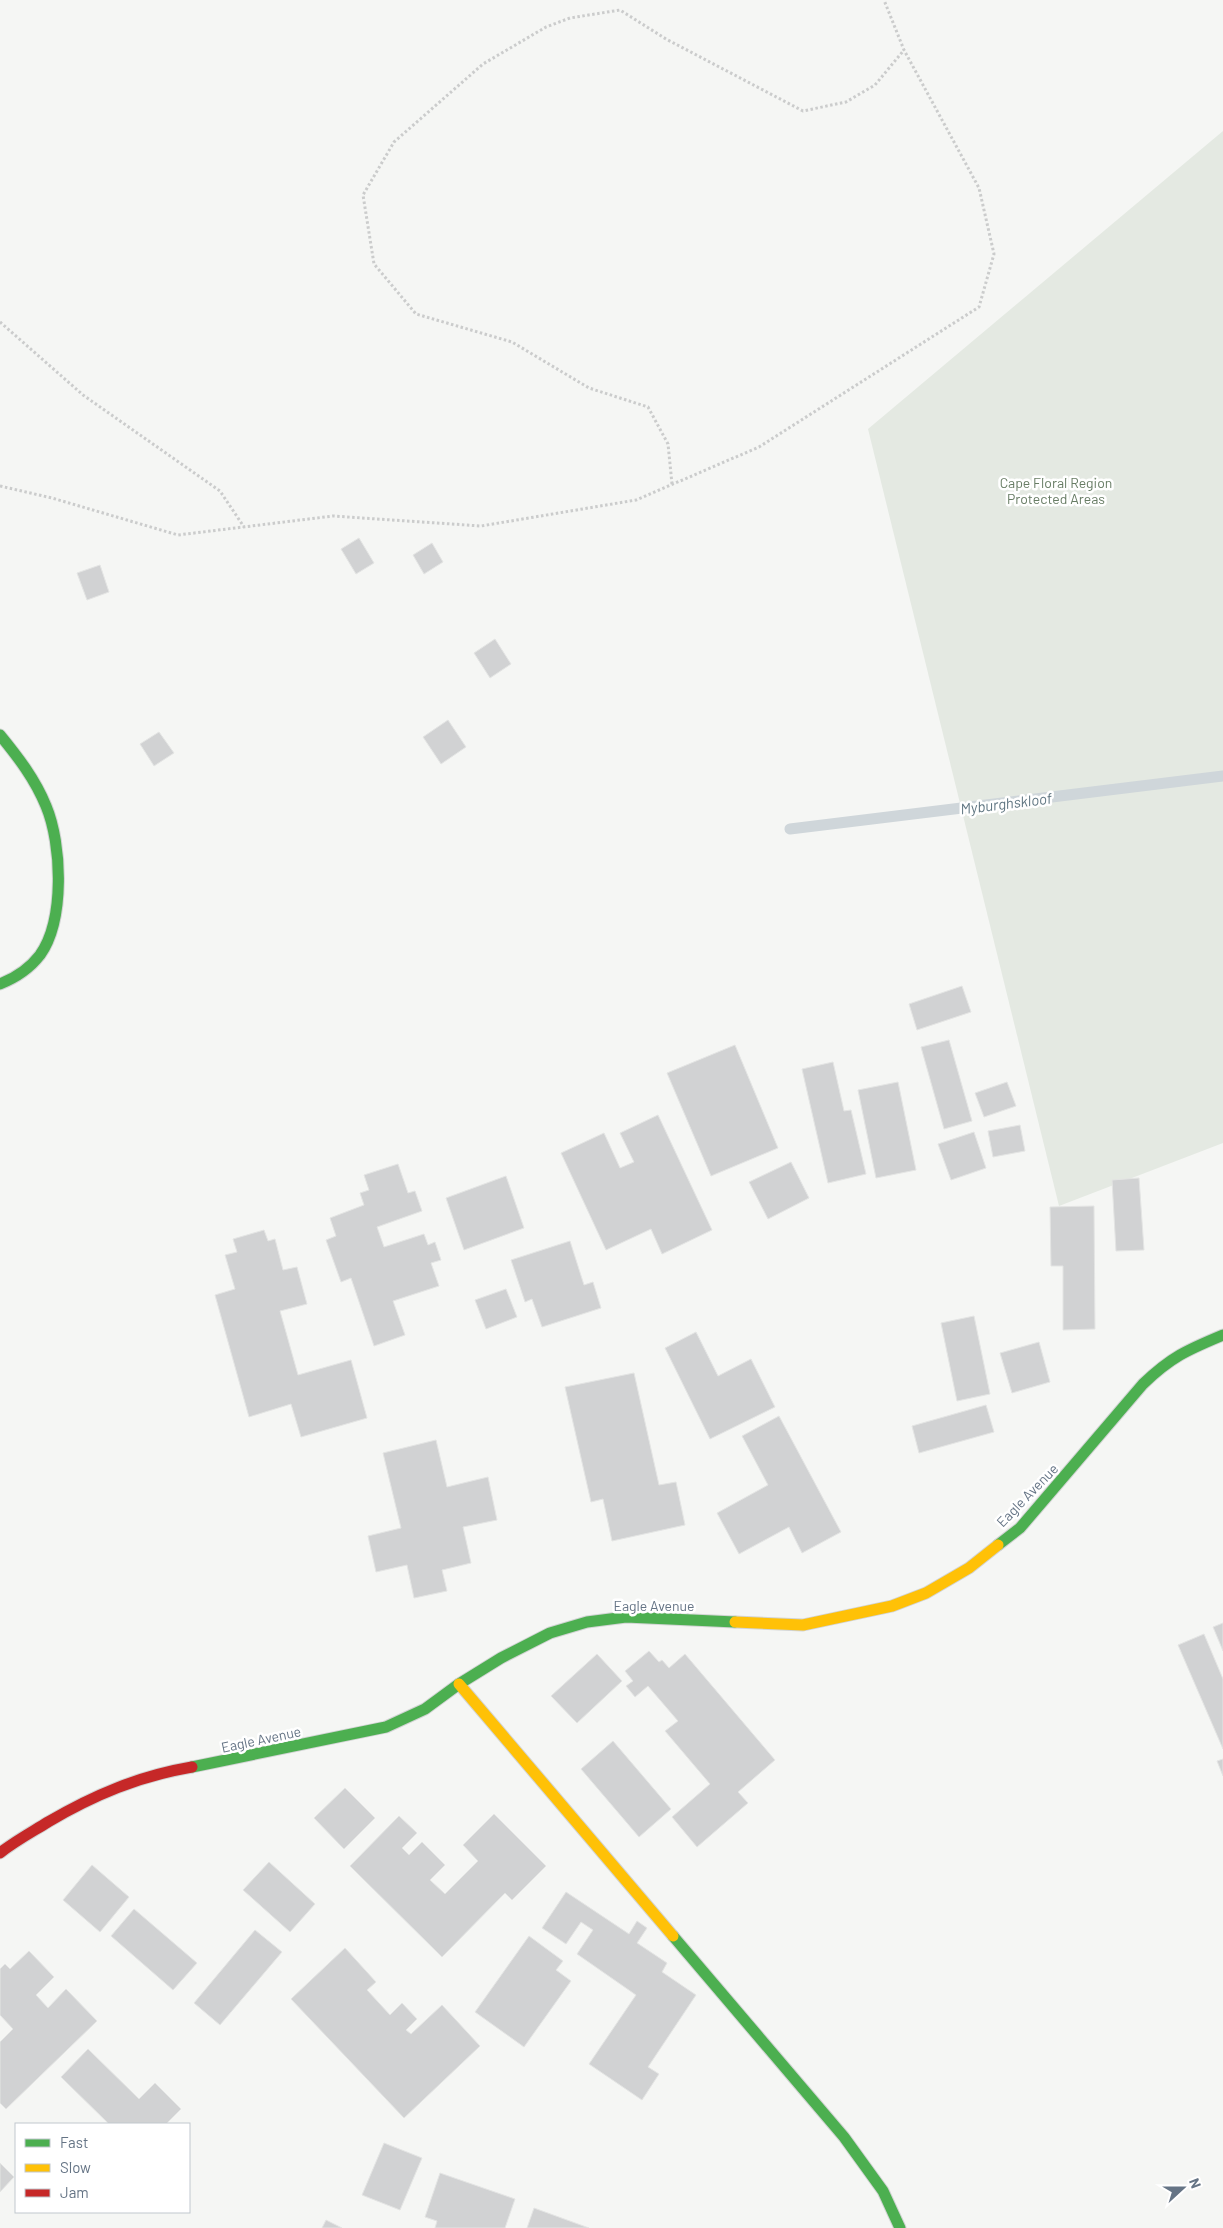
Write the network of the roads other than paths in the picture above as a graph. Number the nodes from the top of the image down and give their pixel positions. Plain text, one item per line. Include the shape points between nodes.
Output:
1 (0, 735) edge
2 (0, 984) edge
3 (1223, 1335) edge
4 (459, 1684) junction
5 (0, 1853) edge
6 (900, 2228) edge

1 - 2 street via 38,790 51,816 57,847 51,927 44,950 27,967
3 - 4 street, Eagle Avenue via 1182,1352 1162,1366 1020,1528 969,1568 926,1593 892,1606 803,1625 626,1617 587,1622 550,1633
4 - 5 street, Eagle Avenue via 425,1709 386,1727 182,1769 121,1785 86,1800
4 - 6 street via 844,2137 883,2191

